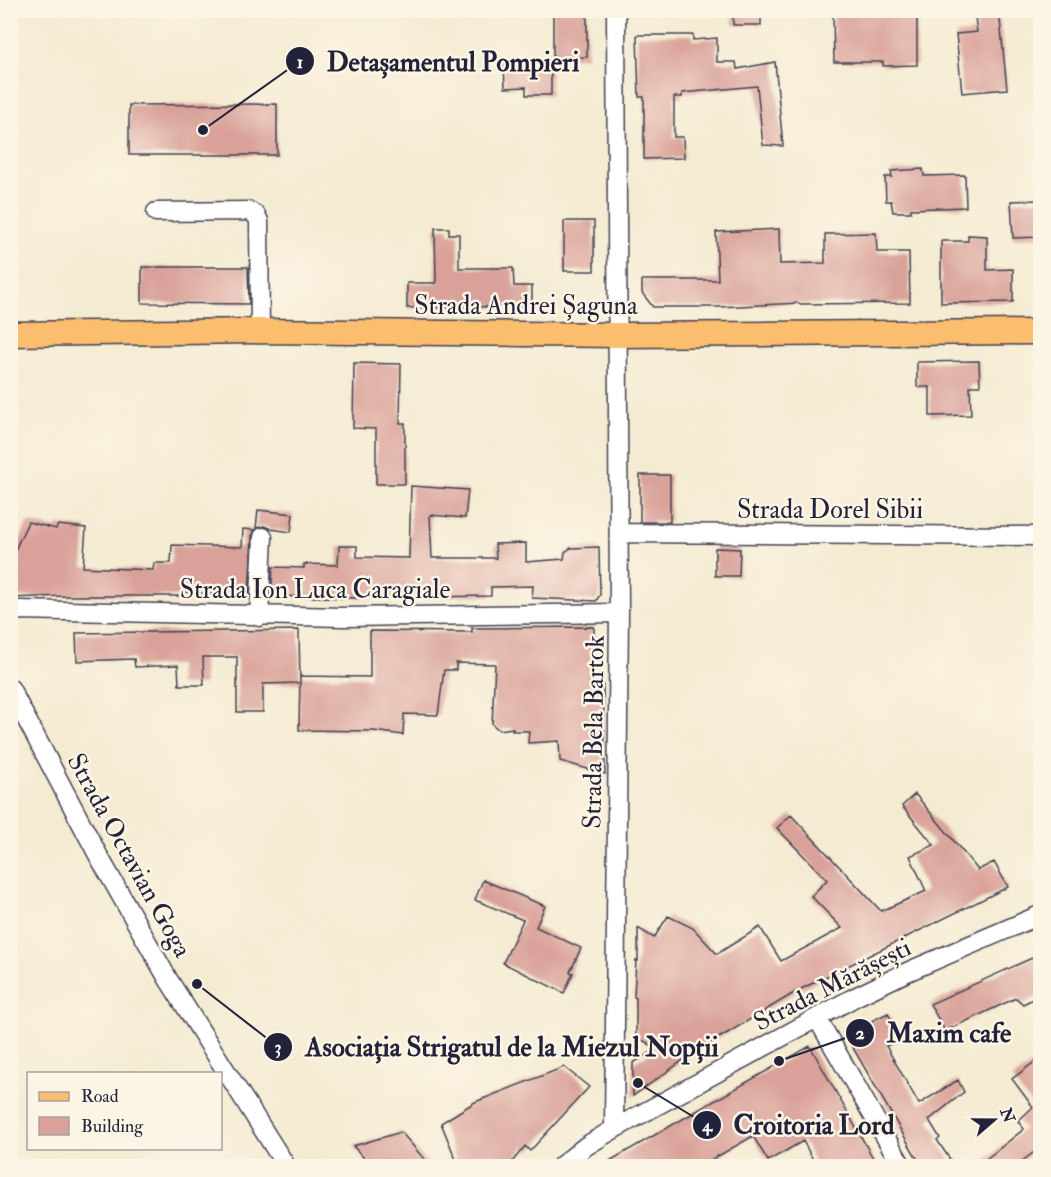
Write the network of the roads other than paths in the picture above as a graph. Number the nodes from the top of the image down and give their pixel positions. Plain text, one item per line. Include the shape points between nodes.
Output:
1 (616, 10) edge
2 (156, 212) dead end
3 (260, 331) junction
4 (1041, 332) edge
5 (10, 334) edge
6 (618, 335) junction
7 (619, 533) junction
8 (1041, 536) edge
9 (263, 537) dead end
10 (10, 611) edge
11 (620, 614) junction
12 (259, 617) junction
13 (10, 688) edge
14 (1041, 915) edge
15 (817, 1018) junction
16 (614, 1130) junction
17 (286, 1167) edge
18 (561, 1167) edge
19 (902, 1167) edge

1 - 6 street, Strada Bela Bartok
2 - 3 street via 249,211 256,215
3 - 5 main road, Strada Andrei Șaguna
3 - 6 main road, Strada Andrei Șaguna
4 - 6 main road, Strada Andrei Șaguna
6 - 7 street, Strada Bela Bartok
7 - 8 street, Strada Dorel Sibii
7 - 11 street, Strada Bela Bartok
9 - 12 street
10 - 12 street, Strada Ion Luca Caragiale
11 - 12 street, Strada Ion Luca Caragiale
11 - 16 street, Strada Bela Bartok
13 - 17 street, Strada Octavian Goga via 168,979
14 - 15 street, Strada Mărășești via 907,972
15 - 16 street, Strada Mărășești
15 - 19 street
16 - 18 street, Strada Mărășești

